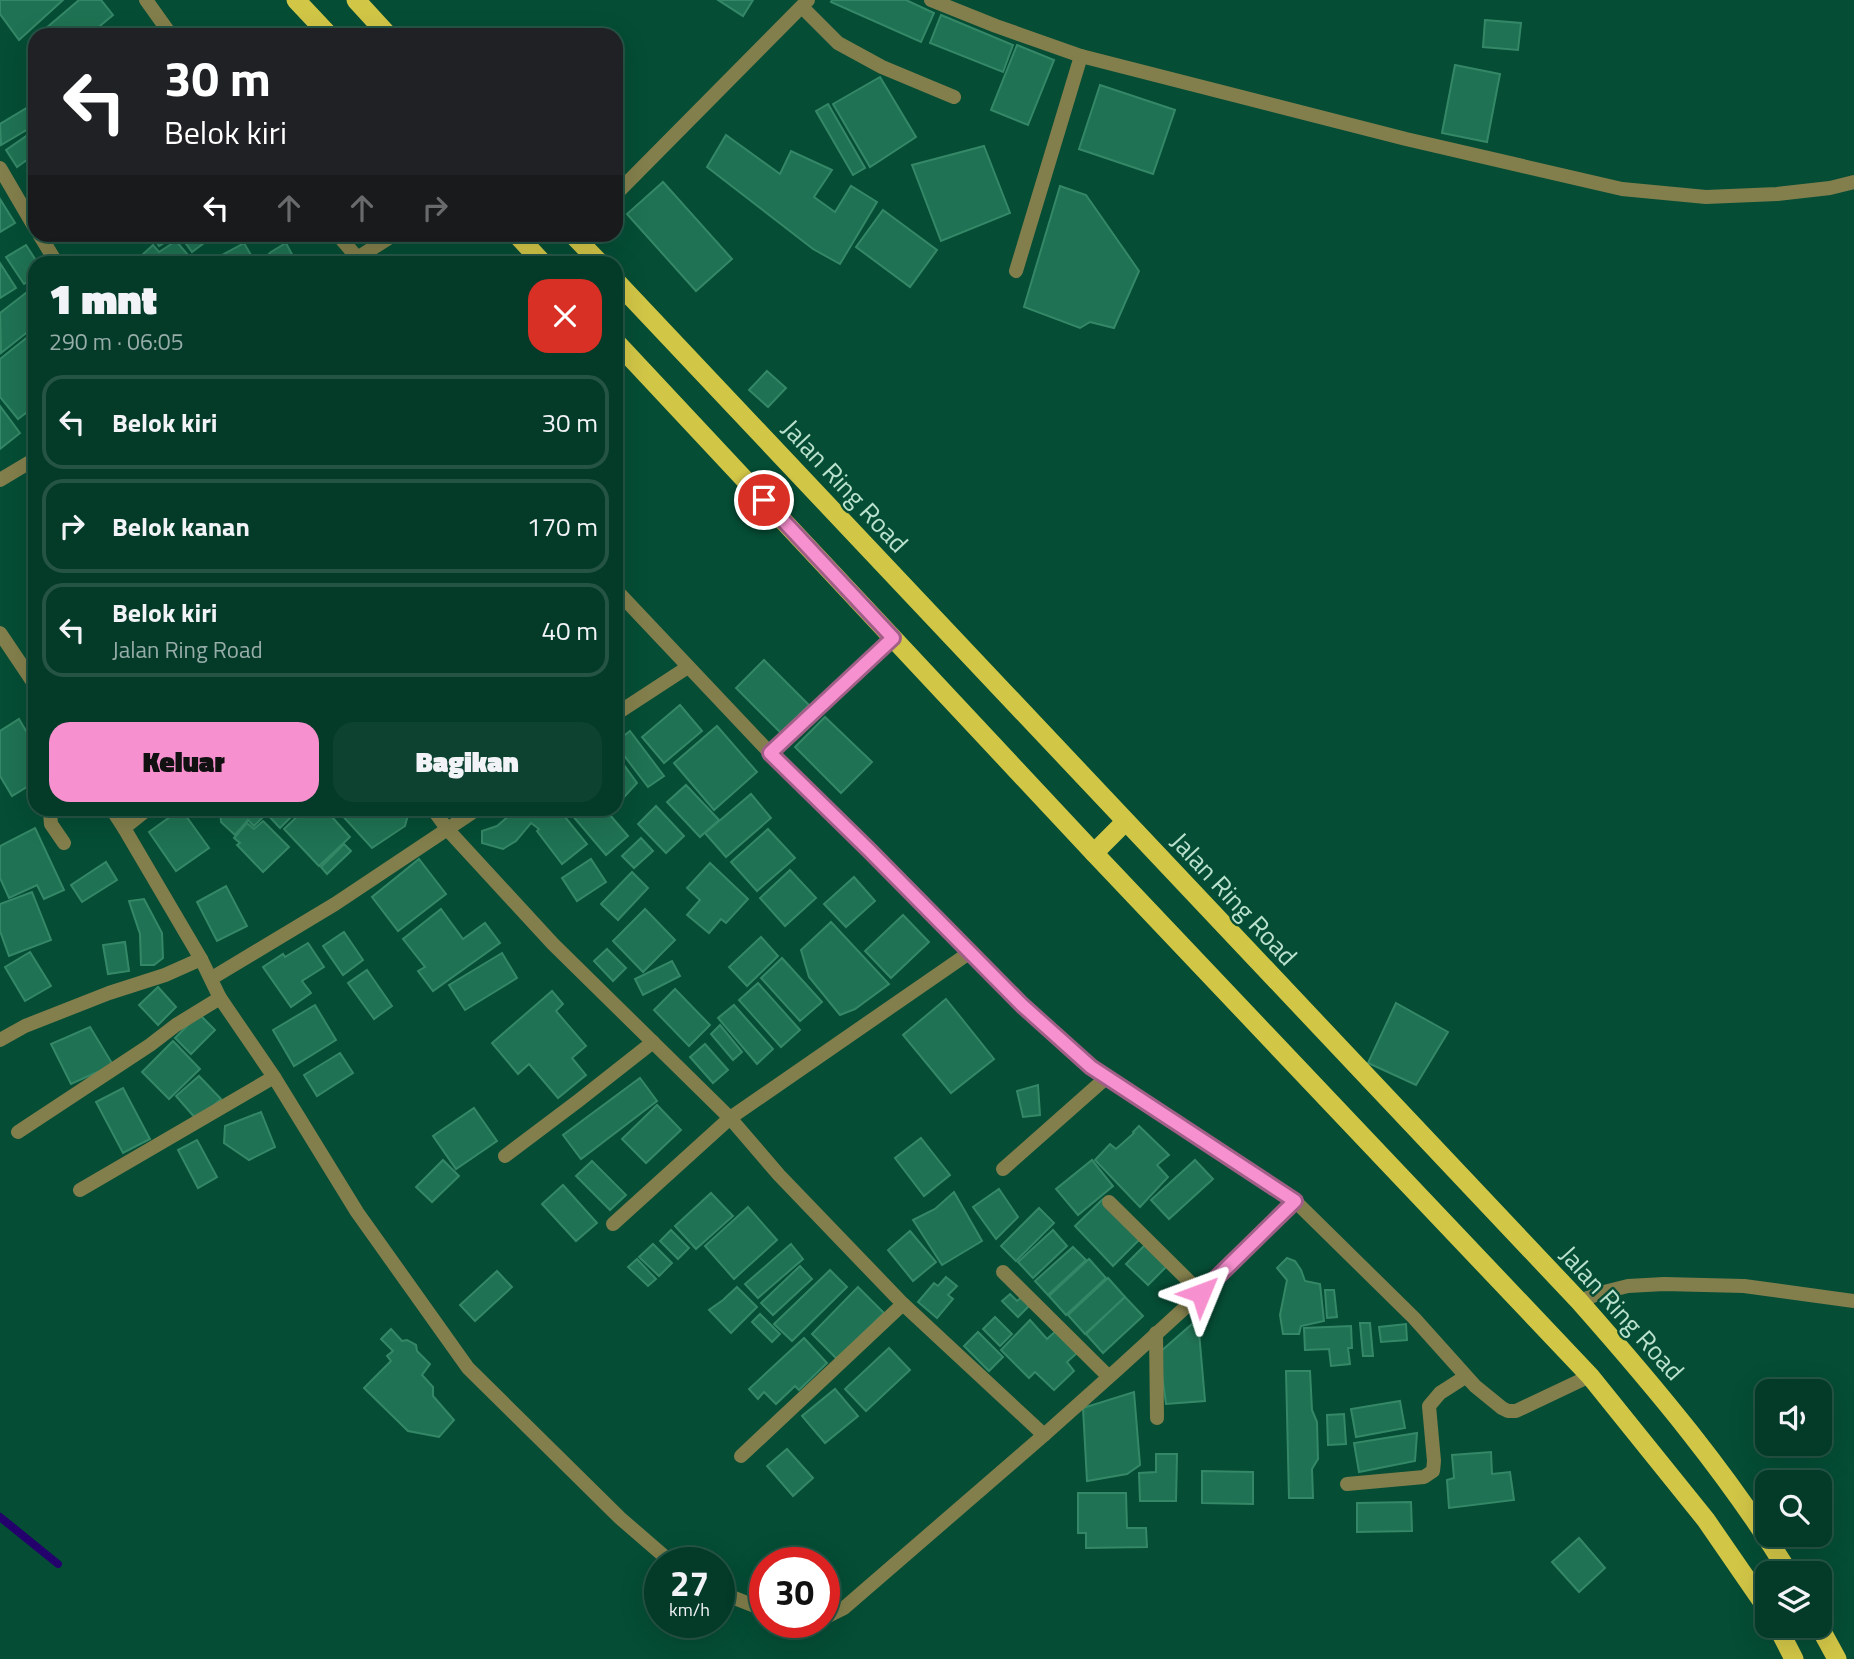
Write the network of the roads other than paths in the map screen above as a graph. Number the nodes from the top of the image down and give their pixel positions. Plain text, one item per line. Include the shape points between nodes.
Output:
1 (146, 0) edge
2 (296, 0) edge
3 (356, 0) edge
4 (931, 0) edge
5 (805, 4) edge
6 (166, 28) edge
7 (322, 28) edge
8 (382, 28) edge
9 (1081, 56) junction
10 (954, 97) dead end
11 (0, 168) edge
12 (1854, 182) edge
13 (623, 187) edge
14 (28, 216) edge
15 (385, 242) edge
16 (523, 242) edge
17 (580, 242) edge
18 (364, 256) edge
19 (536, 256) edge
20 (593, 256) edge
21 (1016, 271) dead end
22 (623, 288) edge
23 (623, 349) edge
24 (28, 463) edge
25 (0, 480) edge
26 (623, 597) edge
27 (0, 633) edge
28 (893, 638) junction
29 (688, 667) junction
30 (28, 675) edge
31 (623, 709) edge
32 (770, 753) junction
33 (50, 816) edge
34 (116, 816) edge
35 (139, 816) edge
36 (438, 816) edge
37 (468, 816) edge
38 (1125, 822) junction
39 (124, 828) junction
40 (448, 830) junction
41 (64, 843) dead end
42 (1094, 853) junction
43 (969, 953) junction
44 (201, 959) junction
45 (212, 978) junction
46 (220, 998) junction
47 (0, 1040) edge
48 (653, 1042) junction
49 (274, 1077) junction
50 (1107, 1077) junction
51 (730, 1118) junction
52 (18, 1132) dead end
53 (505, 1156) dead end
54 (1003, 1169) dead end
55 (80, 1190) dead end
56 (1295, 1201) junction
57 (1109, 1202) dead end
58 (612, 1224) dead end
59 (1003, 1272) dead end
60 (1201, 1293) junction
61 (1579, 1301) junction
62 (1854, 1301) edge
63 (903, 1304) junction
64 (1156, 1333) junction
65 (1108, 1376) junction
66 (1590, 1376) junction
67 (1465, 1377) junction
68 (1157, 1418) dead end
69 (1044, 1435) junction
70 (741, 1456) dead end
71 (1347, 1484) dead end
72 (654, 1547) edge
73 (1782, 1561) edge
74 (1755, 1591) edge
75 (840, 1610) edge
76 (1783, 1638) edge
77 (1825, 1638) edge
78 (1794, 1659) edge
79 (1836, 1659) edge

1 - 6 street
2 - 7 highway
3 - 8 highway
4 - 9 street
5 - 10 street via 838,43
5 - 13 street
9 - 12 street via 1622,189 1706,197 1776,194
9 - 21 street
11 - 14 street
15 - 18 street
16 - 19 highway
17 - 20 highway
22 - 38 highway, Jalan Ring Road
23 - 28 highway
24 - 25 street
26 - 29 street
27 - 30 street
28 - 32 street
28 - 42 highway
29 - 31 street
29 - 32 street
32 - 43 street
33 - 41 street
34 - 39 street
35 - 39 street
36 - 40 street
37 - 40 street
38 - 42 highway
38 - 61 highway, Jalan Ring Road
39 - 44 street
40 - 45 street
40 - 48 street via 553,944
42 - 66 highway
43 - 50 street via 1040,1022
43 - 51 street
44 - 45 street
44 - 47 street via 24,1026
45 - 46 street
46 - 49 street
46 - 52 street
48 - 51 street
48 - 53 street
49 - 55 street
49 - 72 street via 357,1212 468,1368
50 - 54 street
50 - 56 street
51 - 58 street
51 - 63 street
56 - 60 street
56 - 67 street via 1414,1318
57 - 60 street
59 - 65 street
60 - 64 street
61 - 62 street via 1629,1286 1664,1284 1744,1286
61 - 73 highway, Jalan Ring Road via 1687,1428
63 - 69 street
63 - 70 street
64 - 65 street
64 - 68 street
65 - 69 street
66 - 67 street via 1516,1411 1502,1408
66 - 74 highway via 1706,1520
67 - 71 street via 1429,1406 1433,1471 1424,1477
69 - 75 street
76 - 78 highway
77 - 79 highway

